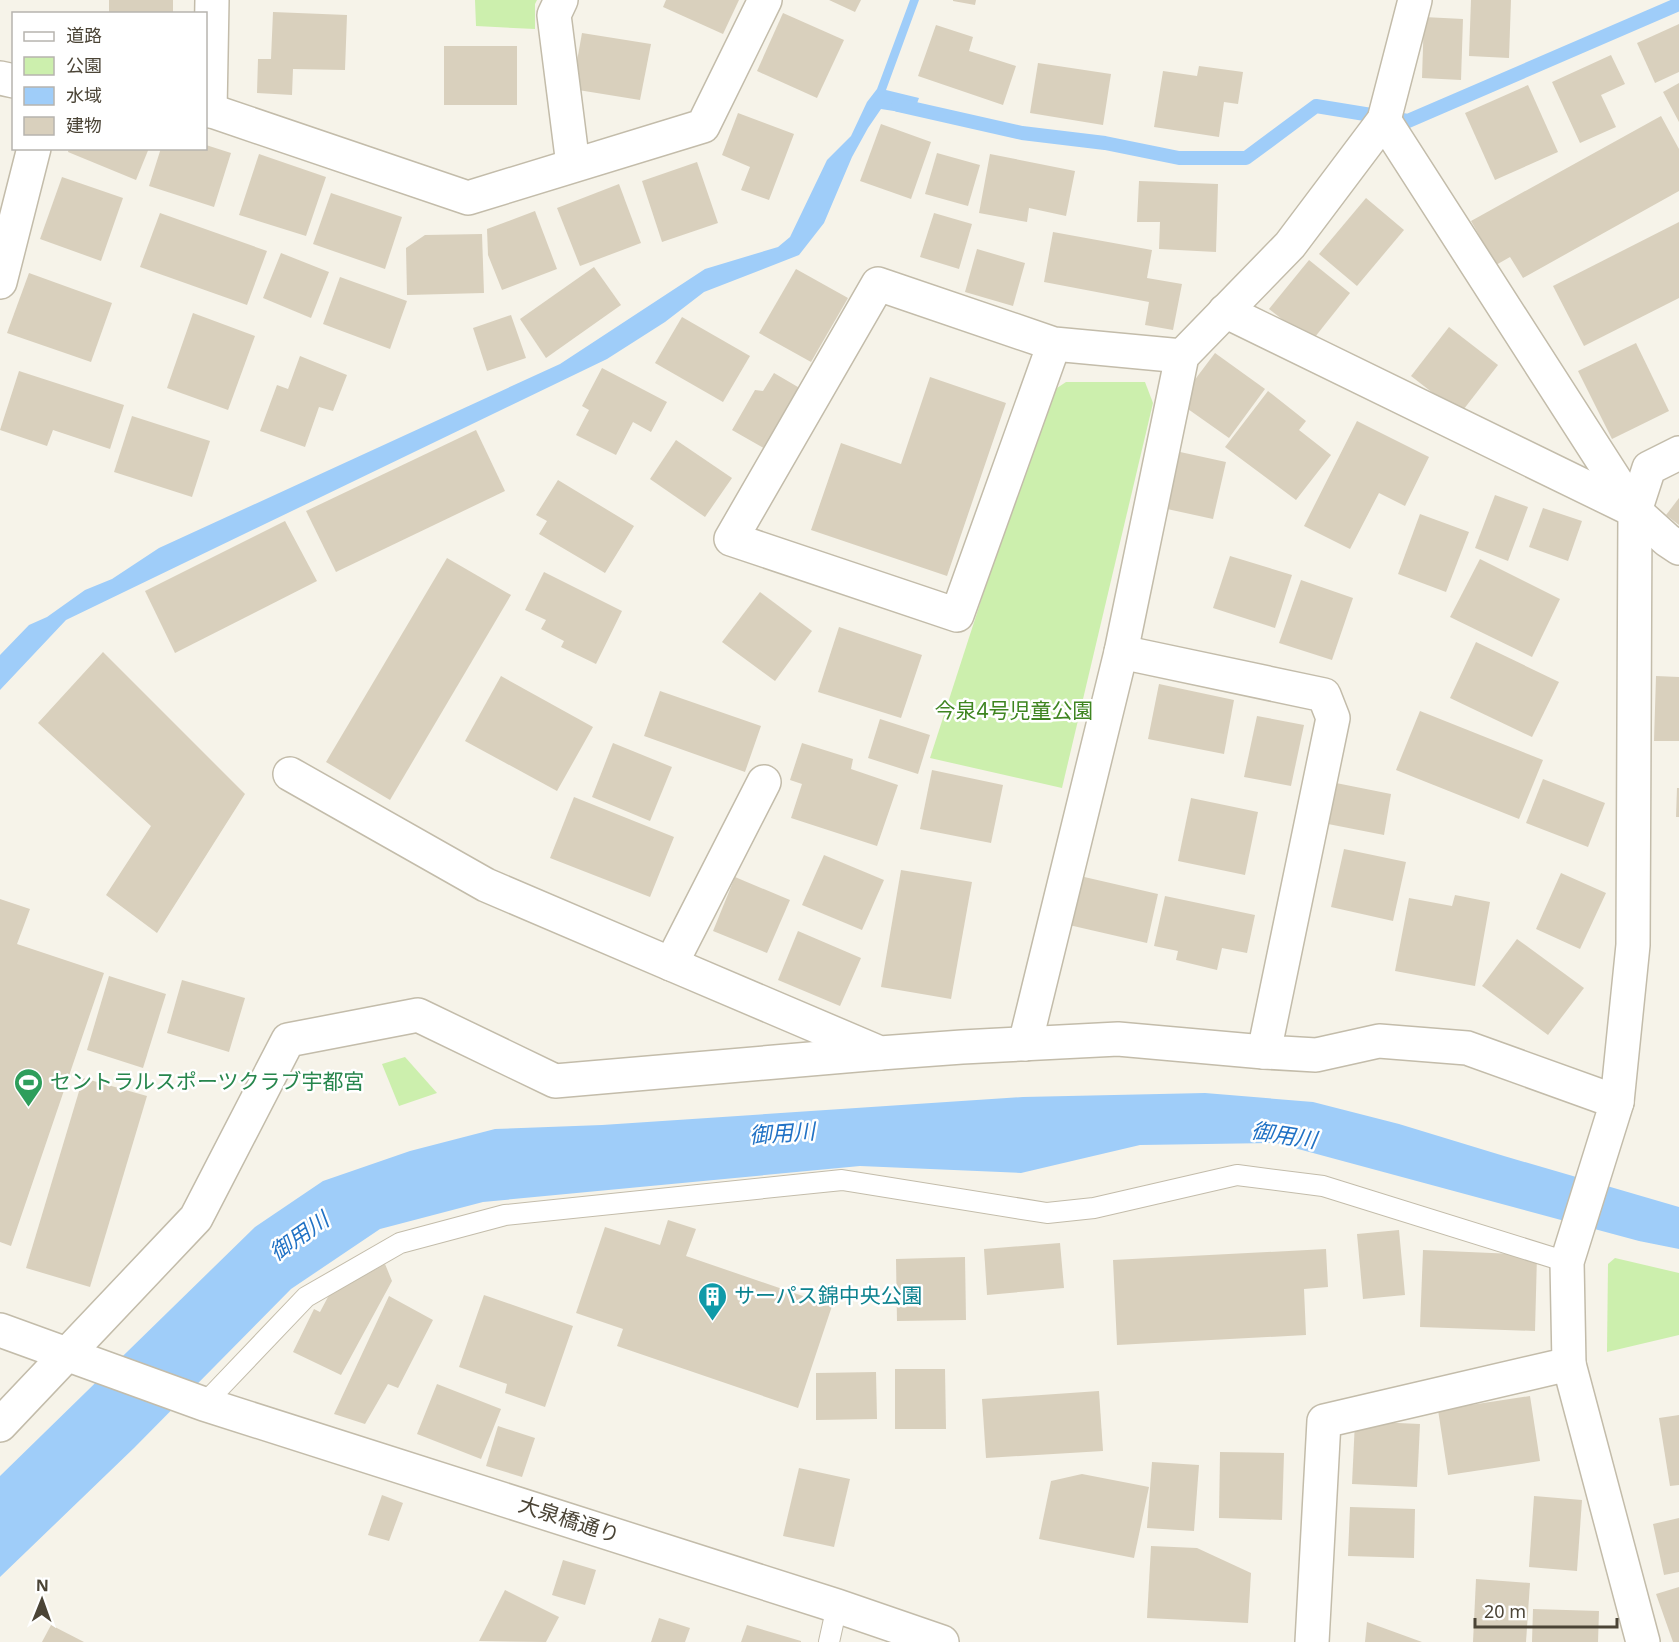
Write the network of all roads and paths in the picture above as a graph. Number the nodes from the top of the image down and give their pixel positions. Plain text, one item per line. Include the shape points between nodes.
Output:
1 (212, 0) edge
2 (561, 0) edge
3 (765, 0) edge
4 (1416, 0) edge
5 (208, 110) edge
6 (1384, 120) junction
7 (33, 150) edge
8 (573, 165) junction
9 (0, 282) edge
10 (1225, 311) junction
11 (1054, 344) junction
12 (1182, 356) junction
13 (1679, 453) edge
14 (1635, 511) junction
15 (1679, 548) edge
16 (1121, 652) junction
17 (290, 774) dead end
18 (764, 782) dead end
19 (672, 964) junction
20 (1025, 1044) junction
21 (1264, 1052) junction
22 (880, 1053) junction
23 (1617, 1102) junction
24 (1567, 1262) junction
25 (0, 1330) edge
26 (67, 1353) junction
27 (1569, 1364) junction
28 (199, 1402) junction
29 (0, 1425) edge
30 (837, 1606) junction
31 (829, 1642) edge
32 (942, 1642) edge
33 (1312, 1642) edge
34 (1643, 1642) edge

1 - 5 street
2 - 8 street via 554,15
3 - 8 street via 703,126
4 - 6 street
5 - 8 street via 468,198
6 - 10 street via 1290,245
6 - 14 street
7 - 9 street
10 - 12 street
10 - 14 street
11 - 11 street via 878,284 730,539 957,615
11 - 12 street
12 - 16 street
13 - 14 street via 1649,468
14 - 15 street
14 - 23 street via 1633,945
16 - 20 street
16 - 21 street via 1324,695 1333,718
17 - 19 street via 486,885
18 - 19 street
19 - 22 street
20 - 21 street via 1118,1039
20 - 22 street
21 - 23 street via 1316,1055 1379,1041 1467,1048
22 - 26 street via 555,1081 418,1015 288,1040 196,1218
23 - 24 street
24 - 27 street
24 - 28 lane via 1323,1185 1238,1175 1094,1208 1047,1213 842,1180 505,1215 400,1243 306,1297
25 - 26 street
26 - 28 street, 大泉橋通り
26 - 29 street
27 - 33 street via 1324,1421
27 - 34 street
28 - 30 street, 大泉橋通り
30 - 31 lane
30 - 32 street, 大泉橋通り

